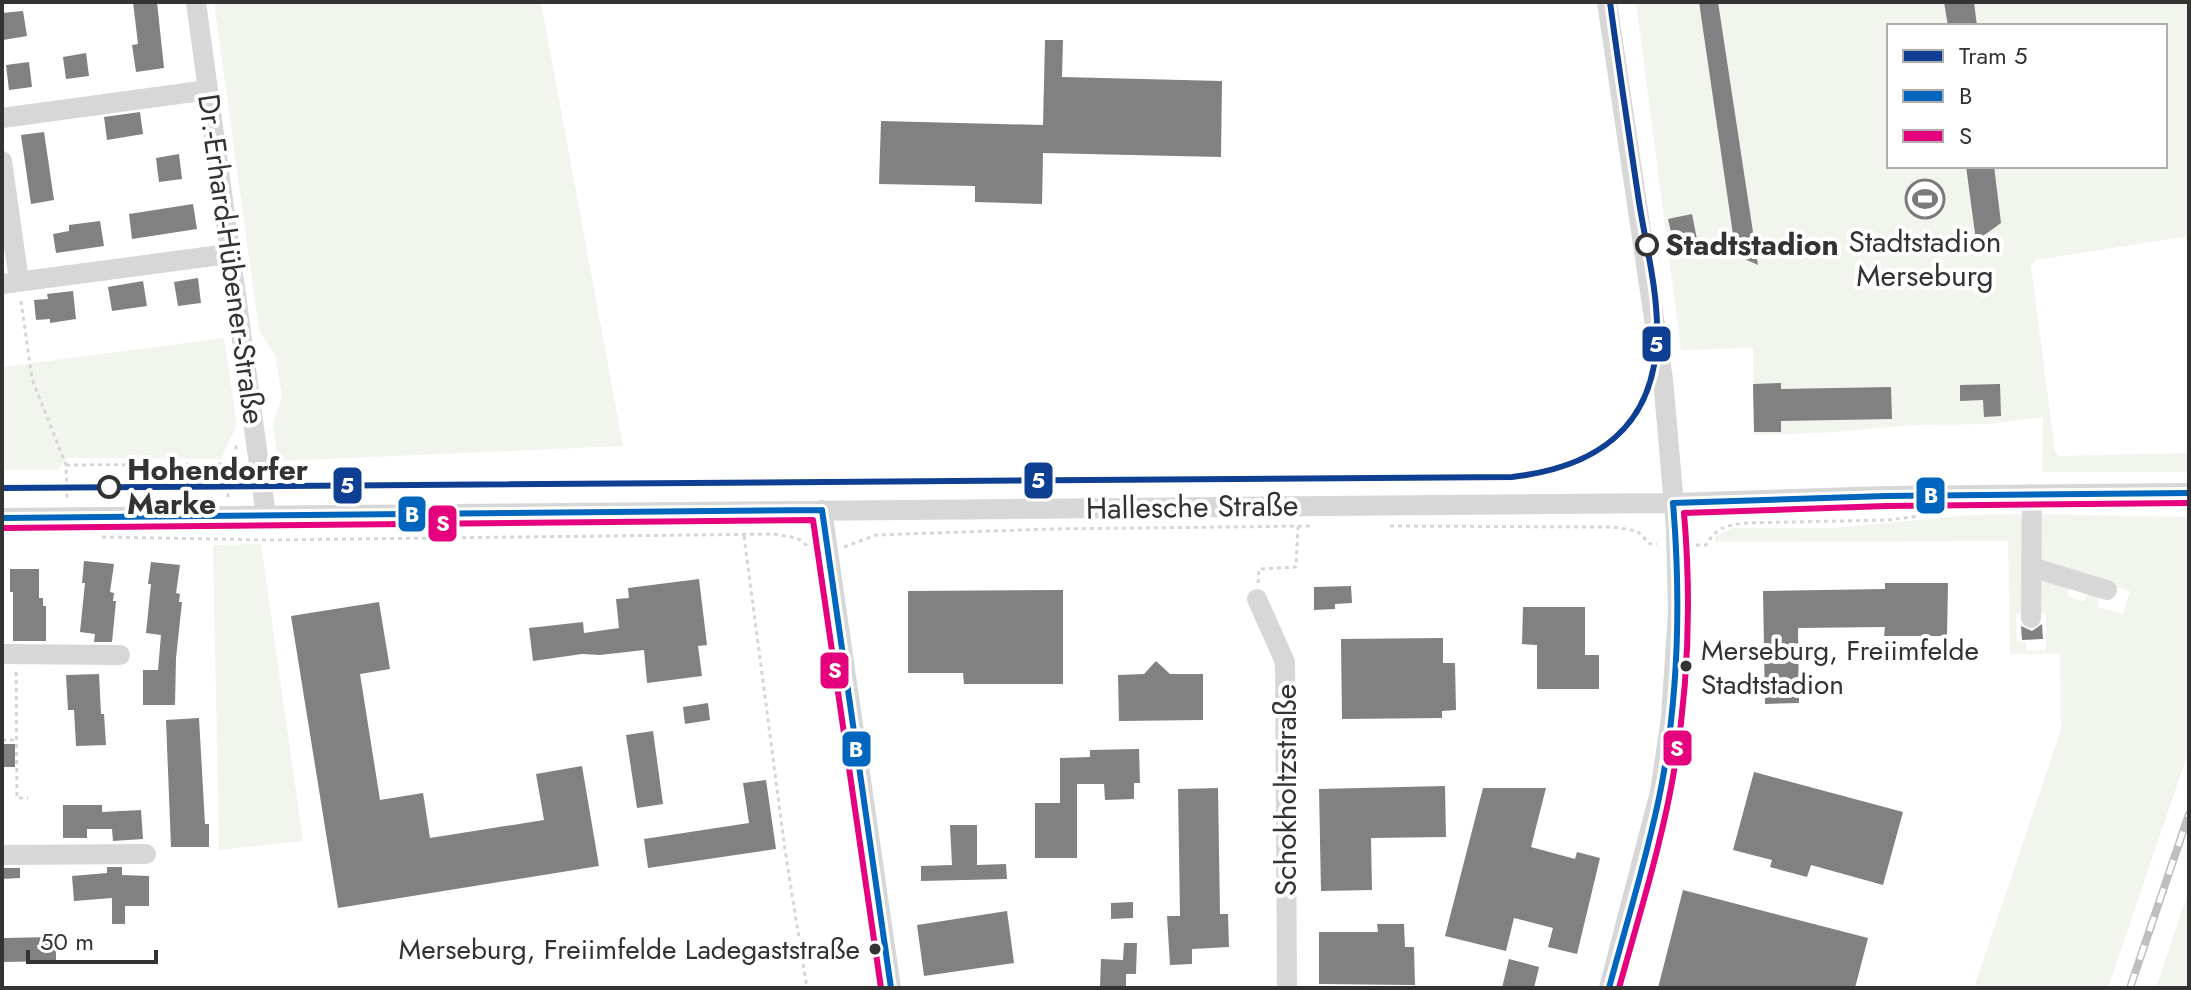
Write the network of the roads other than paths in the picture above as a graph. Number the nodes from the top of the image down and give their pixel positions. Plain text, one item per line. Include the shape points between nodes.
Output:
1 (196, 2) edge
2 (1607, 2) edge
3 (208, 90) junction
4 (2, 118) edge
5 (2, 161) edge
6 (228, 254) junction
7 (10, 283) edge
8 (2189, 493) edge
9 (2032, 494) junction
10 (1673, 503) junction
11 (822, 510) junction
12 (266, 516) junction
13 (2, 518) edge
14 (2031, 567) junction
15 (2107, 590) dead end
16 (1257, 599) road end
17 (2031, 618) dead end
18 (120, 655) dead end
19 (9, 660) edge
20 (146, 854) dead end
21 (2, 855) edge
22 (891, 988) edge
23 (1287, 988) edge
24 (1609, 988) edge

1 - 3 street, Dr.-Erhard-Hübener-Straße
2 - 10 street via 1663,379
3 - 4 street
3 - 6 street, Dr.-Erhard-Hübener-Straße
5 - 7 street
6 - 7 street
6 - 12 street, Dr.-Erhard-Hübener-Straße
8 - 9 street, Hallesche Straße
9 - 10 street, Hallesche Straße
9 - 14 street
10 - 11 street, Hallesche Straße
10 - 24 street via 1676,666 1669,734 1651,831
11 - 12 street, Hallesche Straße
11 - 22 street
12 - 13 street, Hallesche Straße
14 - 15 street
14 - 17 street
16 - 23 street, Schokholtzstraße via 1285,662
18 - 19 street
20 - 21 street

